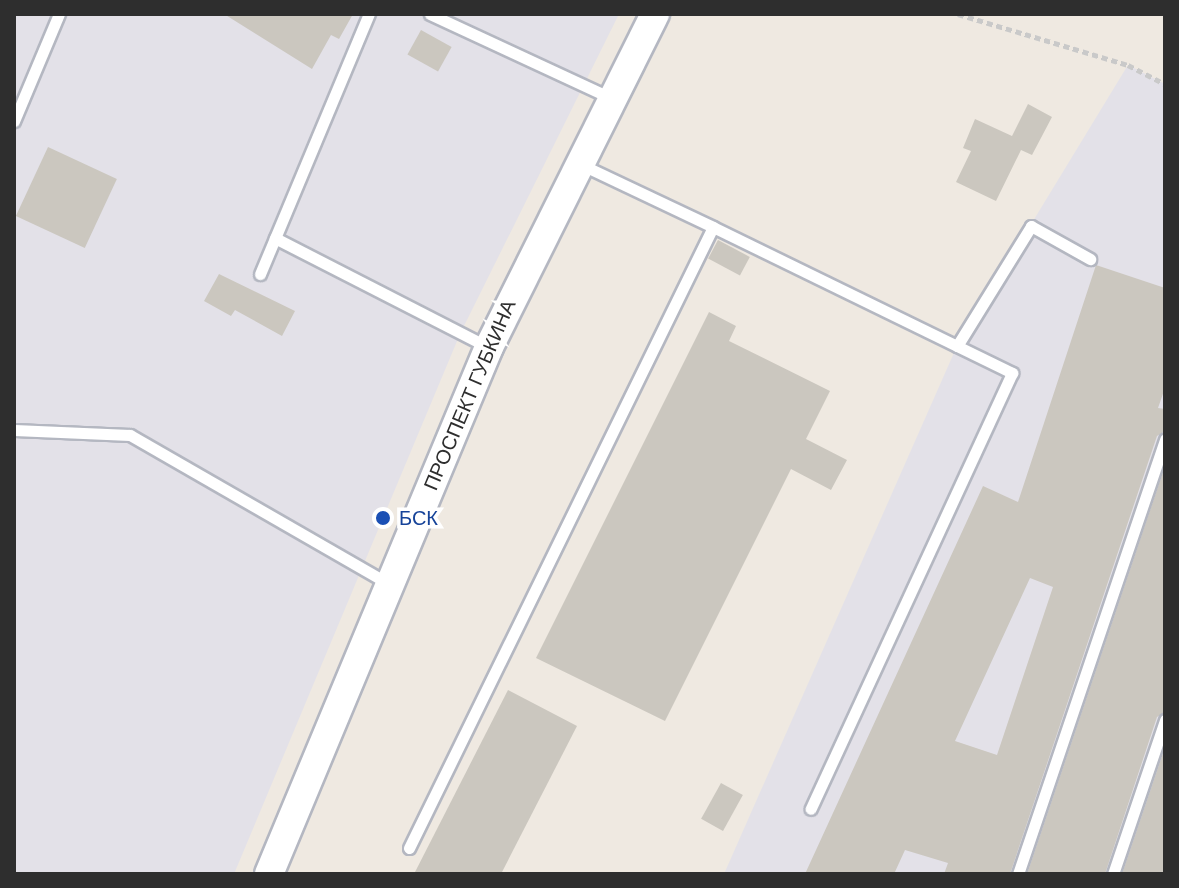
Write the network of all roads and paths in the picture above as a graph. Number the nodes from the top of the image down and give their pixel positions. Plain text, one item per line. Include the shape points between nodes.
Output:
1 (59, 14) edge
2 (369, 14) edge
3 (430, 14) edge
4 (655, 14) edge
5 (958, 14) edge
6 (1165, 84) edge
7 (611, 98) junction
8 (14, 121) edge
9 (578, 163) junction
10 (713, 227) junction
11 (275, 238) junction
12 (1090, 259) dead end
13 (260, 274) dead end
14 (957, 346) junction
15 (489, 347) junction
16 (14, 430) edge
17 (1165, 439) edge
18 (389, 584) junction
19 (1165, 720) edge
20 (811, 809) dead end
21 (409, 848) dead end
22 (269, 874) edge
23 (1018, 874) edge
24 (1113, 874) edge

1 - 8 lane
2 - 11 lane
3 - 7 lane
4 - 7 street, ПРОСПЕКТ ГУБКИНА
5 - 6 path via 1128,65
7 - 9 street, ПРОСПЕКТ ГУБКИНА
9 - 10 lane
9 - 15 street, ПРОСПЕКТ ГУБКИНА
10 - 14 lane
10 - 21 lane
11 - 13 lane
11 - 15 lane
12 - 14 lane via 1031,226
14 - 20 lane via 1012,373
15 - 18 street, ПРОСПЕКТ ГУБКИНА
16 - 18 lane via 130,435
17 - 23 lane
18 - 22 street, ПРОСПЕКТ ГУБКИНА
19 - 24 lane

